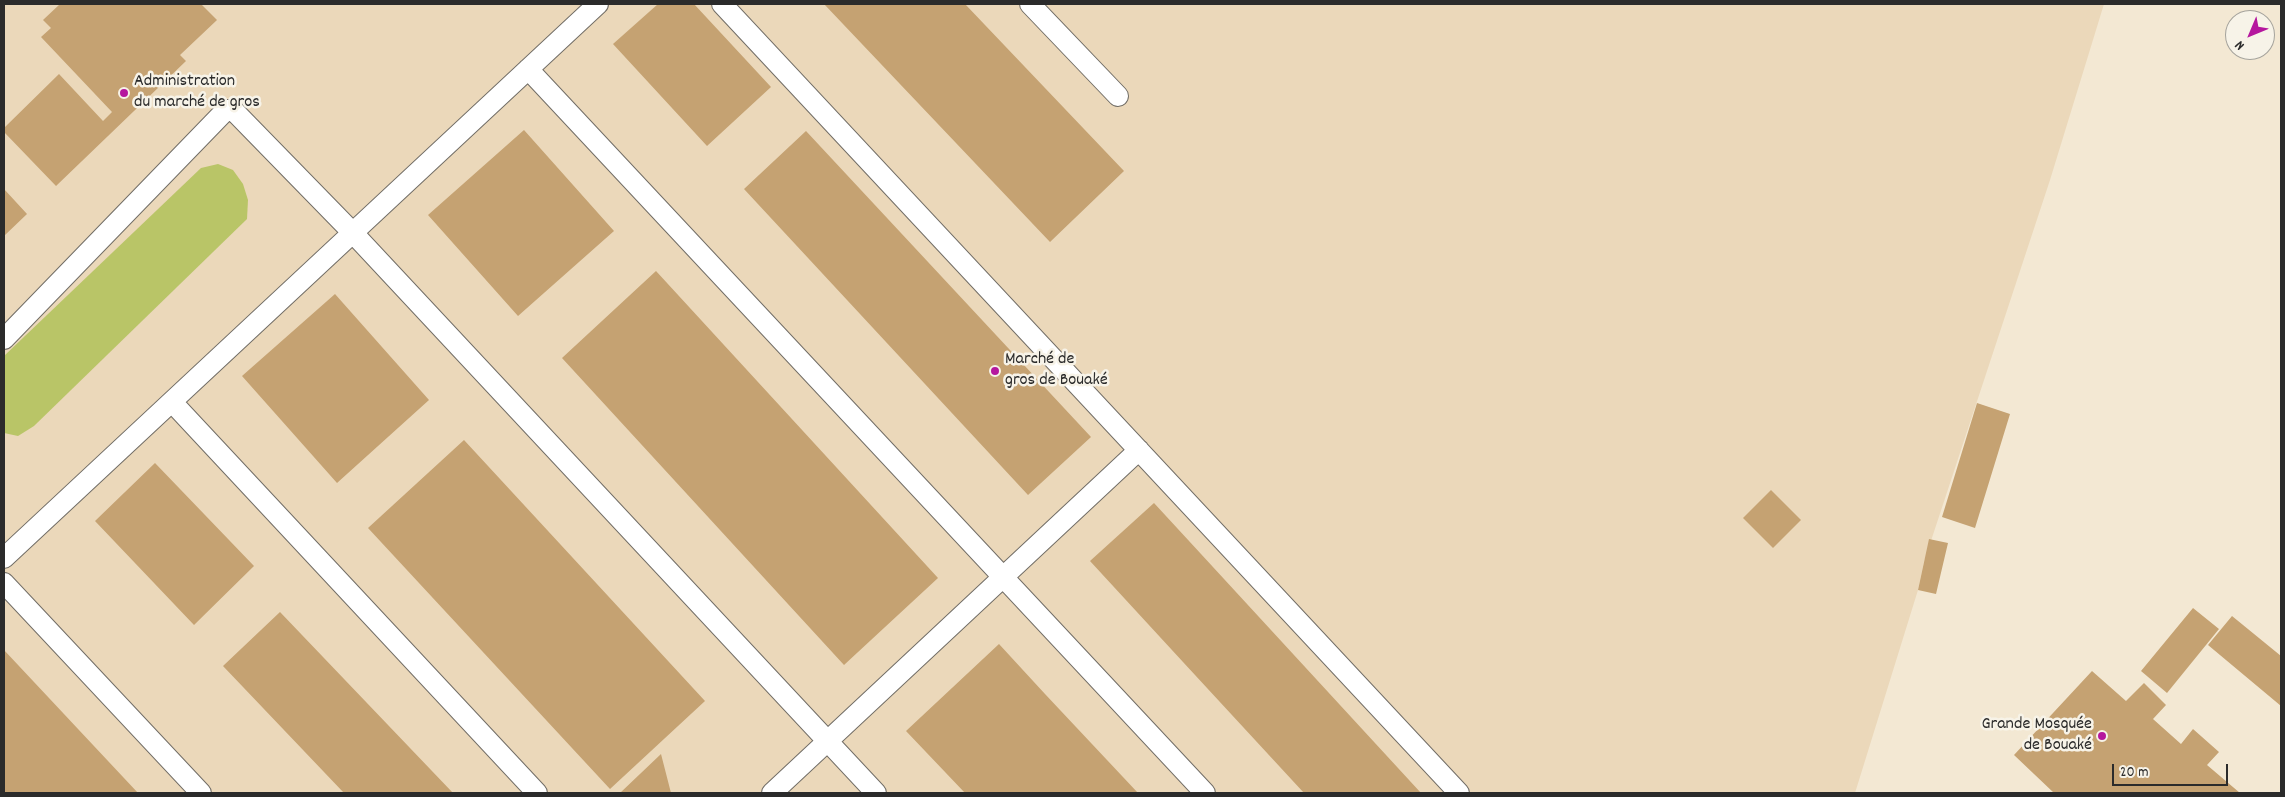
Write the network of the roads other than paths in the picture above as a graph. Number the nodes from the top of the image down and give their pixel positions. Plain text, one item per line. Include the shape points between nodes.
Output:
1 (598, 4) edge
2 (722, 4) edge
3 (1030, 4) edge
4 (528, 69) junction
5 (1118, 96) dead end
6 (353, 233) junction
7 (4, 340) edge
8 (172, 402) junction
9 (1139, 450) junction
10 (4, 558) edge
11 (1003, 577) junction
12 (4, 582) edge
13 (827, 741) junction
14 (201, 793) edge
15 (537, 793) edge
16 (772, 793) edge
17 (876, 793) edge
18 (1205, 793) edge
19 (1460, 793) edge

1 - 4 lane
2 - 9 lane
3 - 5 lane
4 - 6 lane
4 - 11 lane
6 - 7 lane via 240,115 226,110
6 - 8 lane
6 - 13 lane
8 - 10 lane
8 - 15 lane
9 - 11 lane
9 - 19 lane
11 - 13 lane
11 - 18 lane
12 - 14 lane
13 - 16 lane
13 - 17 lane

